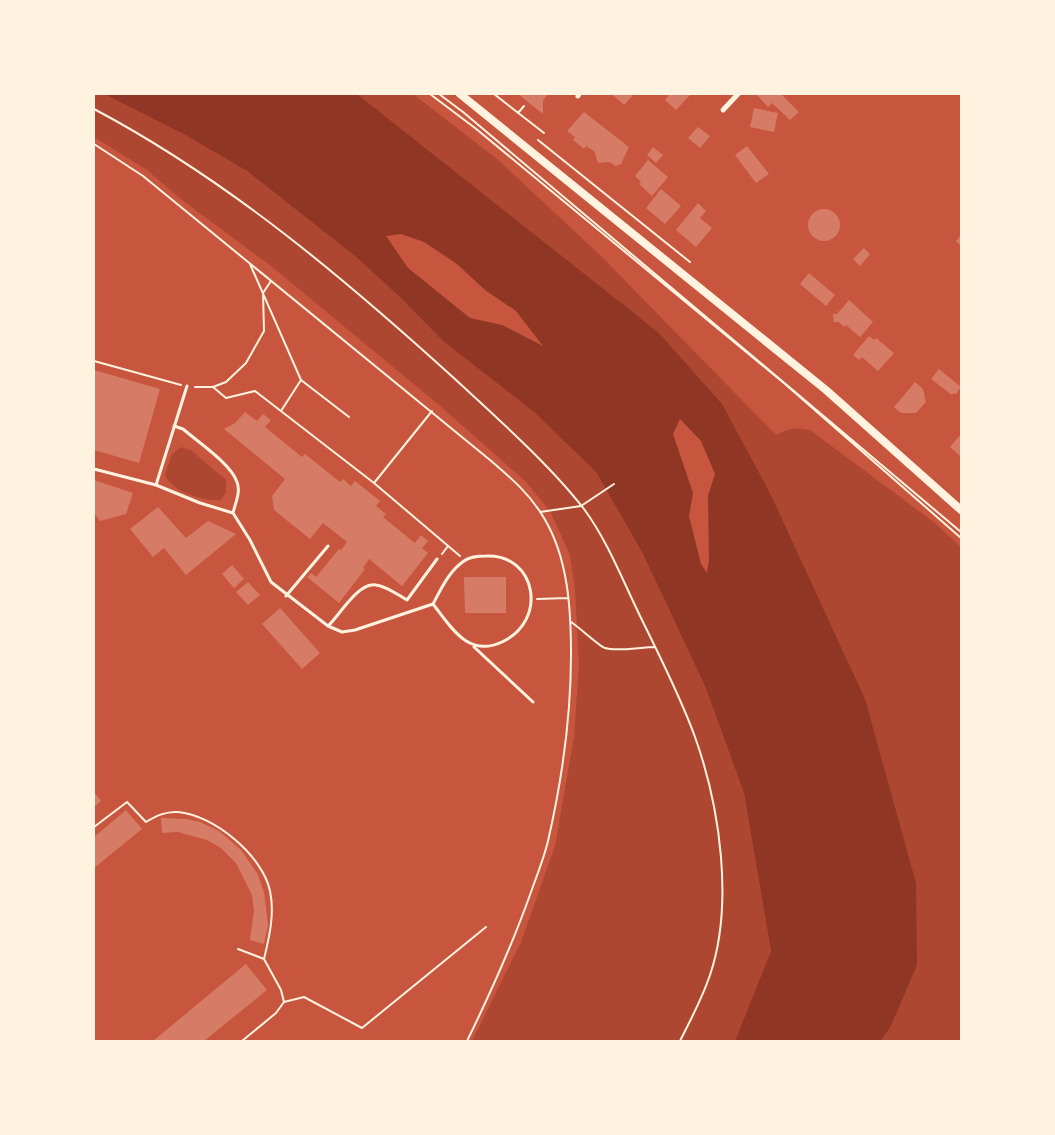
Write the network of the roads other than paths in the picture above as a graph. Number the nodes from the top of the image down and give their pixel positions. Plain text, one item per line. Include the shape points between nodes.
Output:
1 (460, 94) edge
2 (738, 94) edge
3 (724, 110) dead end
4 (187, 386) road end
5 (174, 426) junction
6 (94, 469) edge
7 (156, 485) junction
8 (961, 510) edge
9 (233, 513) junction
10 (328, 546) dead end
11 (437, 559) road end
12 (286, 596) junction
13 (433, 604) junction
14 (328, 626) junction
15 (473, 646) junction
16 (533, 702) dead end

1 - 8 street via 826,390
2 - 3 street
4 - 5 lane
5 - 7 lane
5 - 9 lane via 231,470 238,483
6 - 7 lane
7 - 9 lane
9 - 12 lane via 271,582
10 - 12 lane
11 - 14 lane via 407,600 378,585 369,584 357,591
12 - 14 lane
13 - 14 lane via 355,630 342,632
13 - 15 lane via 458,634
13 - 15 lane via 451,572 465,560 493,556 508,560 522,570 532,599 526,625 511,638 494,646
15 - 16 lane

